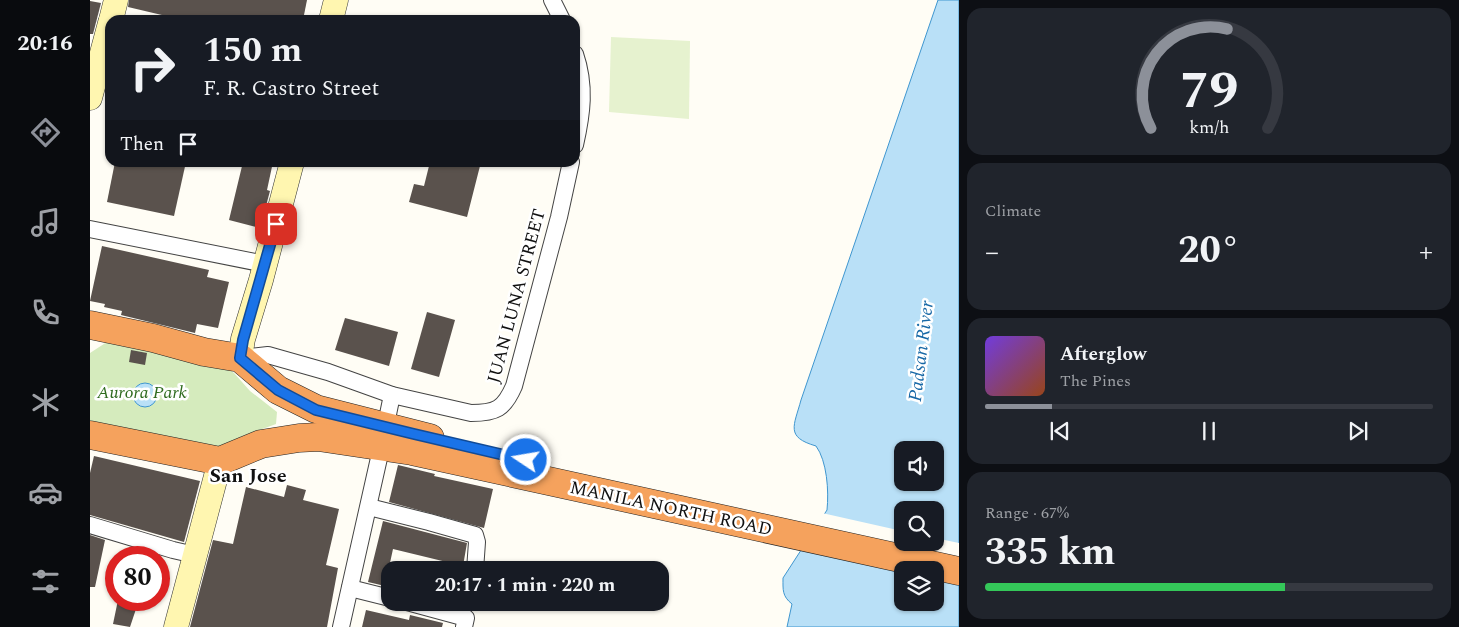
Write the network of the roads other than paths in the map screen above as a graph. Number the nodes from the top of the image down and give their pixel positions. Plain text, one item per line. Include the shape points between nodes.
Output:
1 (336, 0) edge
2 (552, 0) edge
3 (332, 15) edge
4 (560, 15) edge
5 (105, 28) edge
6 (96, 52) edge
7 (580, 75) edge
8 (90, 98) edge
9 (580, 123) edge
10 (291, 167) edge
11 (570, 167) edge
12 (90, 229) edge
13 (265, 264) junction
14 (90, 325) edge
15 (116, 330) junction
16 (90, 342) edge
17 (240, 358) junction
18 (392, 395) junction
19 (386, 424) dead end
20 (91, 434) edge
21 (379, 458) dead end
22 (220, 460) junction
23 (506, 464) junction
24 (369, 507) junction
25 (90, 525) edge
26 (894, 539) edge
27 (944, 550) edge
28 (959, 553) edge
29 (195, 555) junction
30 (476, 561) edge
31 (959, 571) edge
32 (350, 588) junction
33 (381, 596) edge
34 (445, 611) edge
35 (466, 616) edge
36 (176, 627) edge
37 (340, 627) edge

1 - 3 main road
2 - 4 street
5 - 6 main road
6 - 8 main road
7 - 9 street via 583,100
10 - 13 main road
11 - 18 street, JUAN LUNA STREET via 514,386 507,401 498,409 471,413
12 - 13 street
13 - 17 main road
14 - 15 highway
15 - 16 highway
15 - 17 highway
17 - 18 street, JUAN LUNA STREET via 268,355
17 - 23 highway, MANILA NORTH ROAD via 278,390 316,410
18 - 19 street
20 - 22 highway
21 - 24 street
22 - 23 highway, MANILA NORTH ROAD via 261,444 318,438
22 - 29 main road
23 - 26 highway, MANILA NORTH ROAD
23 - 31 highway, MANILA NORTH ROAD
24 - 30 street via 475,535
24 - 32 street
25 - 29 street
27 - 28 highway
29 - 36 main road
32 - 33 street
32 - 37 street
34 - 35 street

